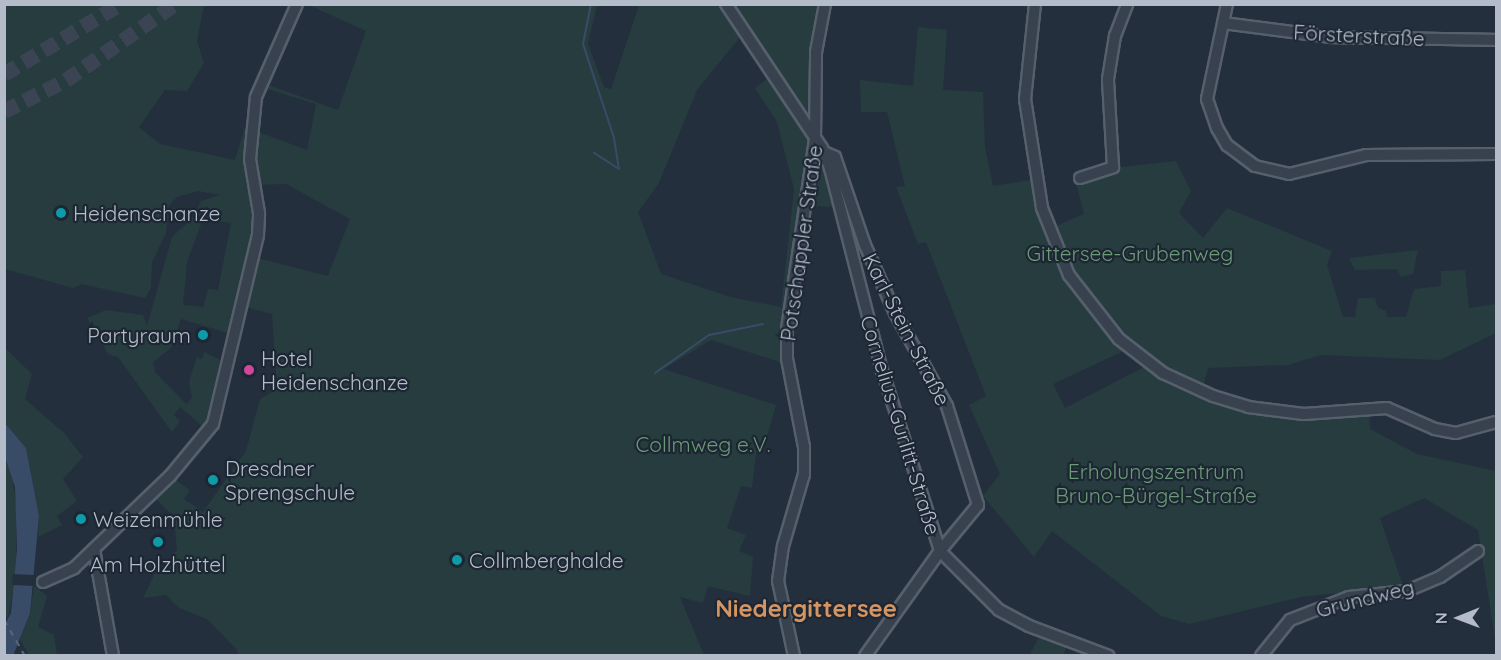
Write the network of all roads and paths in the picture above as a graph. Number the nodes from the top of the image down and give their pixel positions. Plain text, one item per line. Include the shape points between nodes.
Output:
1 (297, 4) edge
2 (726, 4) edge
3 (825, 4) edge
4 (1035, 4) edge
5 (1127, 4) edge
6 (1227, 4) edge
7 (1223, 23) junction
8 (1497, 40) edge
9 (815, 139) junction
10 (824, 152) junction
11 (1497, 154) edge
12 (1080, 178) dead end
13 (1497, 422) edge
14 (94, 549) junction
15 (940, 551) junction
16 (1478, 551) dead end
17 (43, 582) dead end
18 (113, 656) edge
19 (794, 656) edge
20 (865, 656) edge
21 (1109, 656) edge
22 (1261, 656) edge

1 - 14 street via 256,97 250,159 259,213 258,235 213,424 170,476
2 - 9 street, Cornelius-Gurlitt-Straße
3 - 9 street, Potschappler Straße via 816,51
4 - 13 street via 1025,99 1042,208 1069,275 1095,312 1140,357 1226,401 1268,411 1304,414 1392,408 1435,429 1456,433
5 - 12 street via 1115,36 1108,79 1113,167
6 - 7 street
7 - 8 street, Försterstraße via 1331,37
7 - 11 street via 1207,99 1227,145 1255,166 1289,174 1375,154
9 - 10 street, Cornelius-Gurlitt-Straße
9 - 19 street, Potschappler Straße via 787,329 787,359 804,447 804,474 783,546 778,581
10 - 15 street, Cornelius-Gurlitt-Straße via 888,391
10 - 15 street, Karl-Stein-Straße via 836,157 873,265 947,406 977,497 975,512
14 - 17 street via 64,574
14 - 18 street
15 - 20 street, Karl-Stein-Straße
15 - 21 street, Cornelius-Gurlitt-Straße via 999,610 1029,626
16 - 22 street, Grundweg via 1440,578 1407,591 1349,597 1290,620

